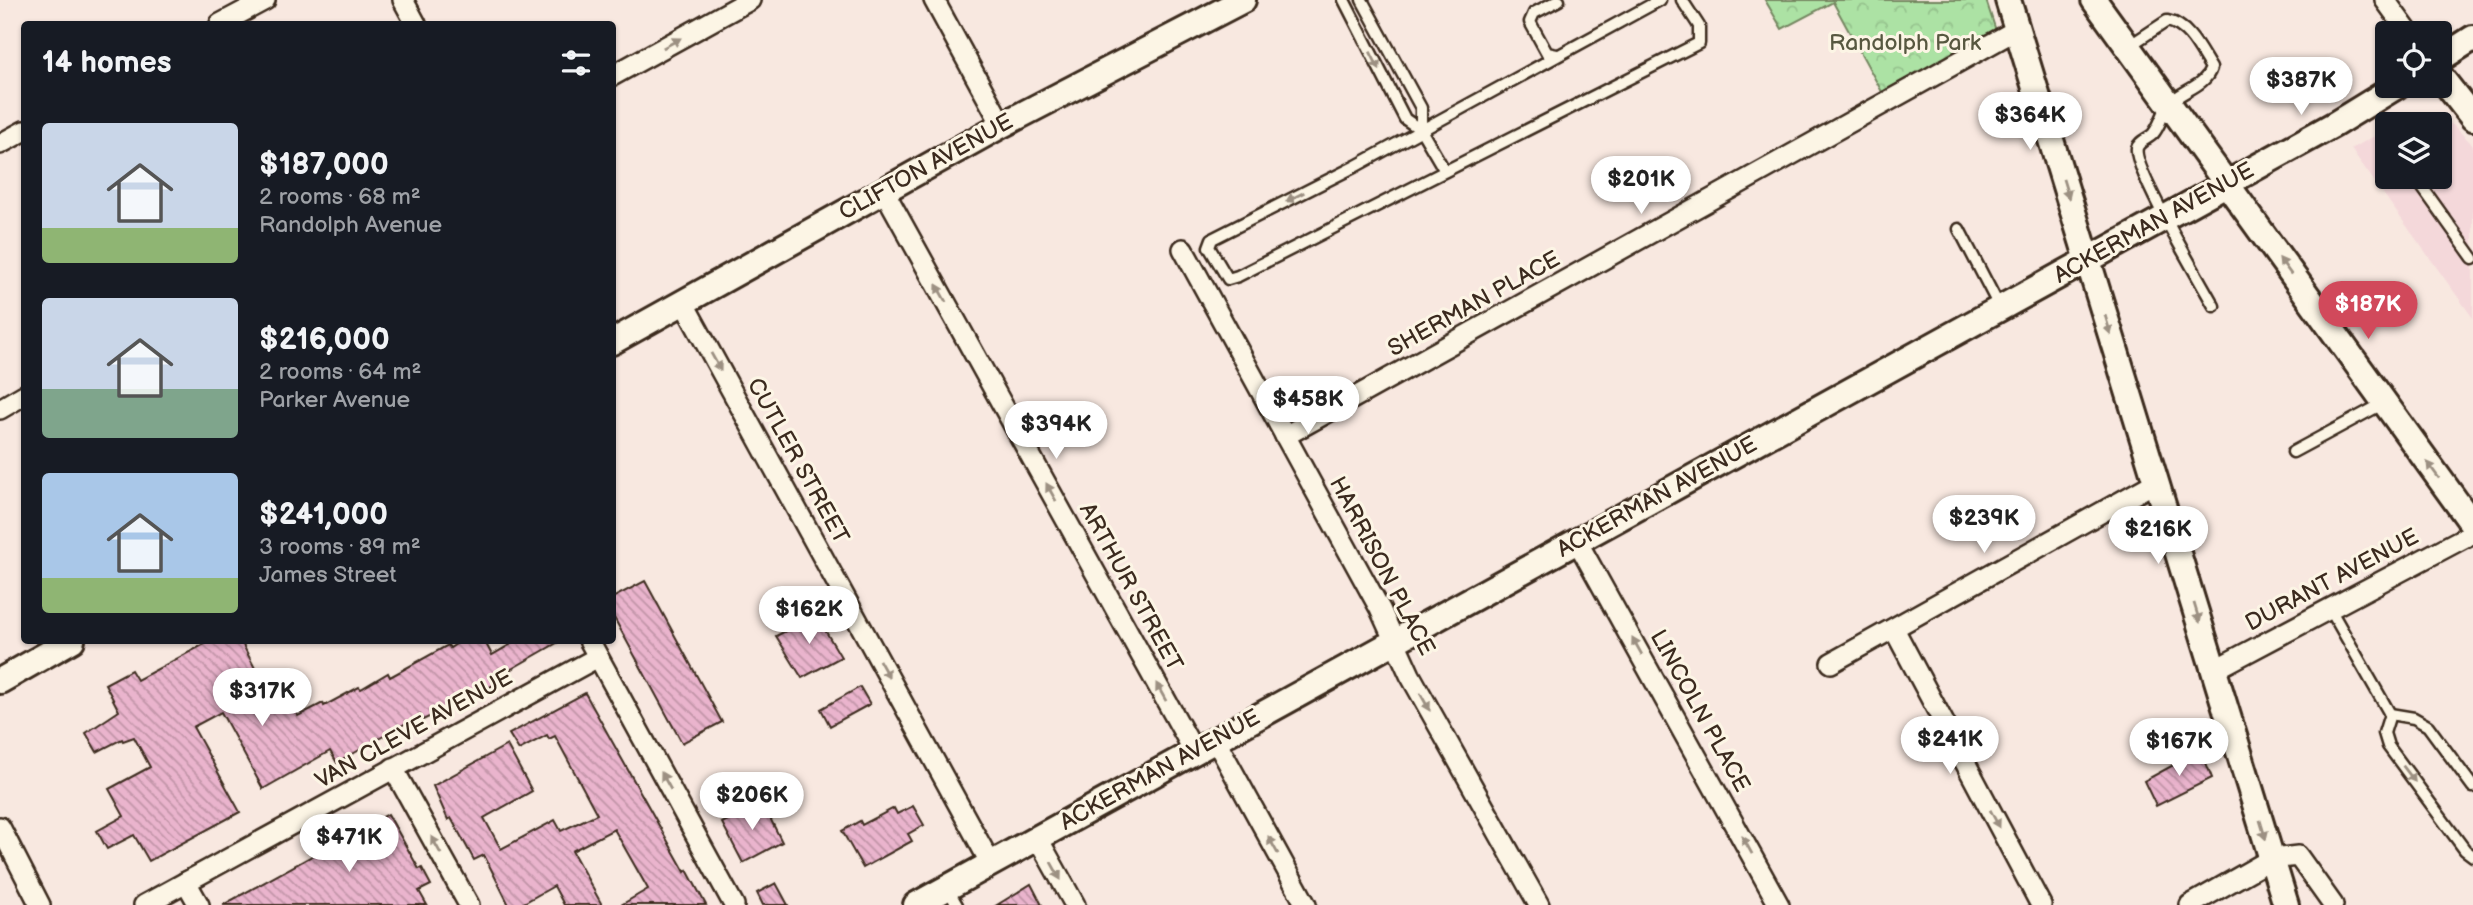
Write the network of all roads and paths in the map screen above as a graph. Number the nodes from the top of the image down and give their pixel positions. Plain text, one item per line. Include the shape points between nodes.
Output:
1 (265, 0) edge
2 (403, 0) edge
3 (750, 0) edge
4 (934, 0) edge
5 (1243, 0) edge
6 (1344, 0) edge
7 (1362, 0) edge
8 (1559, 0) edge
9 (1660, 0) edge
10 (1682, 0) edge
11 (2008, 0) edge
12 (2094, 0) edge
13 (2385, 0) edge
14 (226, 21) edge
15 (414, 21) edge
16 (2400, 21) edge
17 (2016, 30) junction
18 (2473, 38) edge
19 (2128, 47) junction
20 (2452, 51) edge
21 (1557, 55) junction
22 (616, 74) edge
23 (2452, 91) edge
24 (2377, 98) edge
25 (2169, 104) junction
26 (2473, 118) edge
27 (1002, 125) junction
28 (1421, 130) junction
29 (21, 133) edge
30 (0, 144) edge
31 (1446, 171) junction
32 (2226, 184) junction
33 (883, 189) junction
34 (2424, 189) edge
35 (2165, 218) junction
36 (1959, 229) dead end
37 (1183, 249) dead end
38 (2473, 258) edge
39 (2088, 260) junction
40 (683, 302) junction
41 (2214, 306) dead end
42 (2000, 308) junction
43 (616, 340) edge
44 (21, 397) edge
45 (2384, 403) junction
46 (0, 408) edge
47 (1285, 436) junction
48 (2293, 452) dead end
49 (2156, 482) junction
50 (2473, 526) edge
51 (2473, 533) edge
52 (1577, 541) junction
53 (2330, 609) junction
54 (1894, 629) junction
55 (1394, 641) junction
56 (65, 644) edge
57 (593, 649) edge
58 (1831, 663) dead end
59 (2214, 670) junction
60 (0, 681) edge
61 (2390, 714) junction
62 (1205, 745) junction
63 (393, 768) junction
64 (2473, 787) edge
65 (0, 827) edge
66 (1037, 837) junction
67 (2473, 856) edge
68 (2271, 859) junction
69 (991, 863) junction
70 (186, 882) junction
71 (952, 897) edge
72 (40, 905) edge
73 (144, 905) edge
74 (199, 905) edge
75 (469, 905) edge
76 (734, 905) edge
77 (916, 905) edge
78 (1075, 905) edge
79 (1306, 905) edge
80 (1539, 905) edge
81 (1779, 905) edge
82 (2041, 905) edge
83 (2190, 905) edge
84 (2286, 905) edge
85 (2333, 905) edge

1 - 14 street
2 - 15 street
22 -> 3 street
4 - 27 street
5 - 27 street, CLIFTON AVENUE
6 -> 28 lane via 1405,119
7 - 28 lane via 1421,108
8 - 21 lane via 1534,13 1530,22 1547,53
9 - 21 lane
10 - 31 lane via 1699,26 1699,43
11 - 17 street
12 - 19 street
13 - 16 street
17 -> 39 street
17 - 47 street, SHERMAN PLACE
18 - 20 street
19 - 25 street
19 - 25 lane via 2167,21 2186,30 2211,68 2206,78
21 - 28 lane
23 - 26 street
24 - 32 street, ACKERMAN AVENUE
25 - 32 street
25 - 35 lane via 2154,133 2136,150
27 - 33 street, CLIFTON AVENUE
28 - 31 lane
28 -> 31 lane via 1212,239 1209,247 1228,279
29 - 30 street
32 - 35 street, ACKERMAN AVENUE
45 -> 32 street
33 - 40 street, CLIFTON AVENUE
62 -> 33 street, ARTHUR STREET
34 - 38 lane
35 - 39 street, ACKERMAN AVENUE
35 - 41 lane
36 - 42 lane
37 - 47 street, HARRISON PLACE
39 - 42 street, ACKERMAN AVENUE
39 -> 49 street
40 - 43 street, CLIFTON AVENUE
40 -> 69 street, CUTLER STREET
42 - 52 street, ACKERMAN AVENUE
44 - 46 street
45 - 48 lane
50 -> 45 street
47 - 55 street, HARRISON PLACE
49 - 54 street
49 -> 59 street
51 - 53 street, DURANT AVENUE
52 - 55 street, ACKERMAN AVENUE
81 -> 52 street, LINCOLN PLACE
53 - 59 street, DURANT AVENUE
53 - 61 lane
54 - 58 street
54 -> 82 street
55 - 62 street, ACKERMAN AVENUE
55 -> 80 street, HARRISON PLACE
56 - 60 street
57 - 63 street, VAN CLEVE AVENUE
76 -> 57 street
59 -> 68 street
61 - 64 lane via 2428,726
61 -> 67 lane via 2384,733 2388,746
62 - 66 street, ACKERMAN AVENUE
79 -> 62 street, ARTHUR STREET
63 - 70 street, VAN CLEVE AVENUE
75 -> 63 street
65 - 72 street
66 - 69 street, ACKERMAN AVENUE
66 -> 78 street
68 - 83 street
68 - 84 street
68 - 85 street via 2298,856
69 - 71 street, ACKERMAN AVENUE
70 - 73 street, VAN CLEVE AVENUE
70 - 74 street
71 - 77 street, ACKERMAN AVENUE

